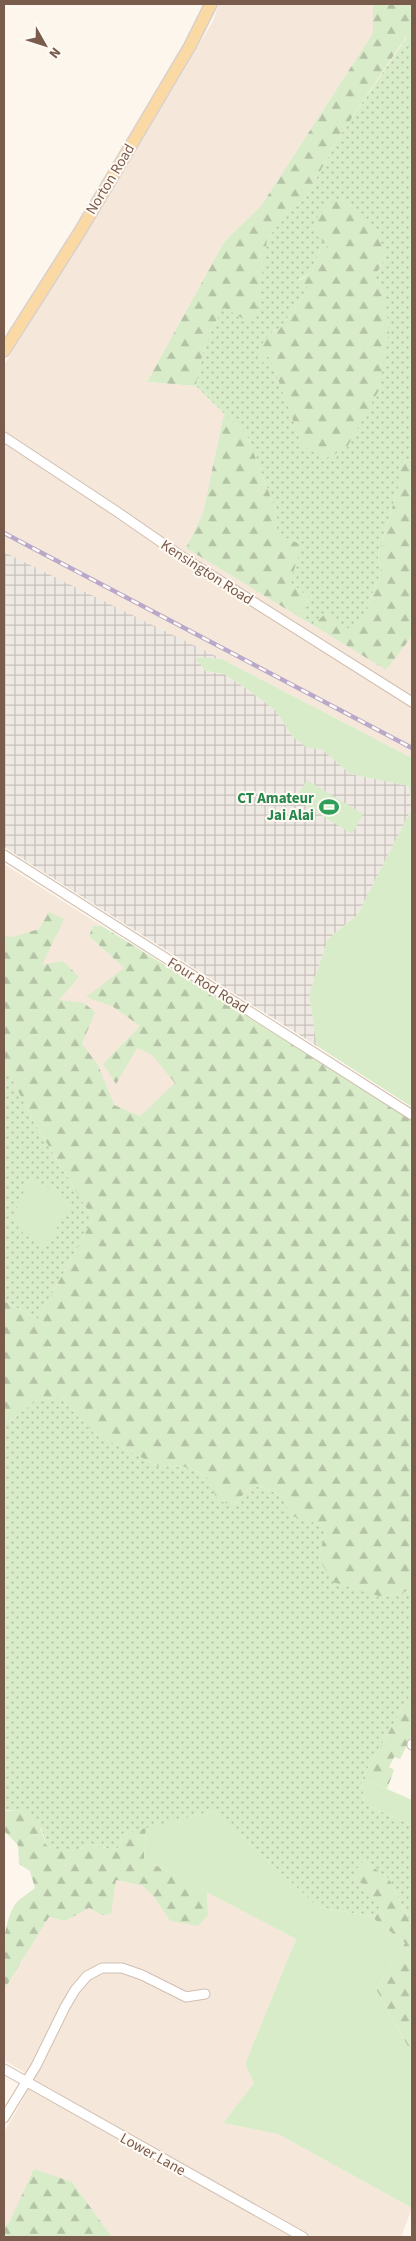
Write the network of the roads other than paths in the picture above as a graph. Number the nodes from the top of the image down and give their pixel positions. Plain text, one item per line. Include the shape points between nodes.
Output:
1 (212, 4) edge
2 (4, 351) edge
3 (4, 437) edge
4 (412, 702) edge
5 (4, 855) edge
6 (412, 1115) edge
7 (205, 1994) dead end
8 (4, 2069) edge
9 (26, 2082) junction
10 (4, 2118) edge
11 (303, 2237) edge

1 - 2 main road, Norton Road via 79,233
3 - 4 street, Kensington Road via 184,558
5 - 6 street, Four Rod Road
7 - 9 street via 186,1997 122,1968 102,1968 87,1976 75,1990
8 - 9 street, Lower Lane
9 - 10 street
9 - 11 street, Lower Lane

